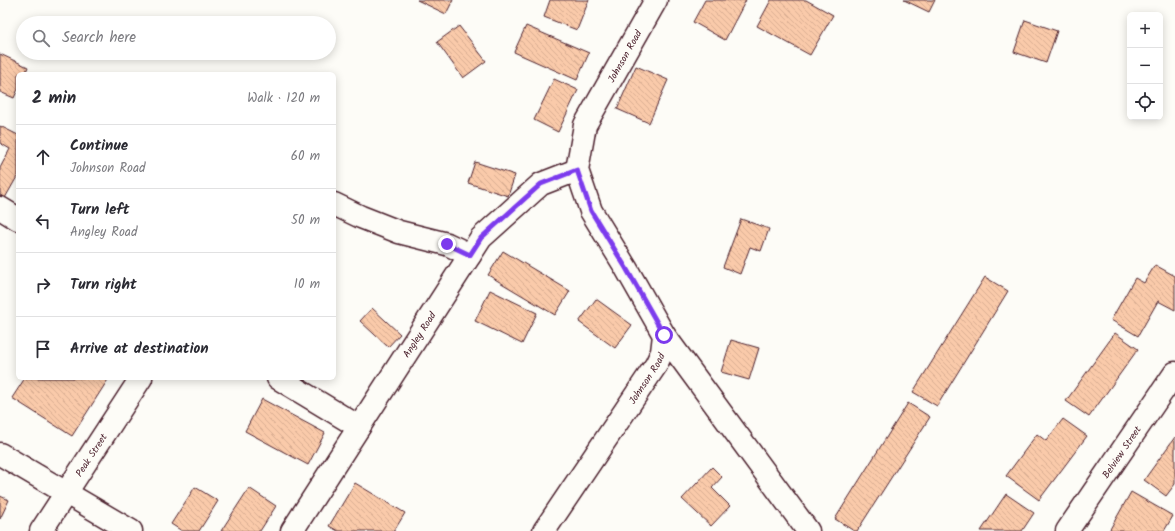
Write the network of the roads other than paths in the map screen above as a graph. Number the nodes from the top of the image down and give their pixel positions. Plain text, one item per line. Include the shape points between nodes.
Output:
1 (656, 0) edge
2 (577, 170) junction
3 (336, 205) edge
4 (0, 208) edge
5 (16, 218) edge
6 (470, 255) junction
7 (664, 335) junction
8 (1175, 373) edge
9 (140, 380) edge
10 (281, 380) edge
11 (359, 428) junction
12 (0, 454) edge
13 (67, 493) junction
14 (41, 531) edge
15 (131, 531) edge
16 (292, 531) edge
17 (544, 531) edge
18 (808, 531) edge
19 (1067, 531) edge

1 - 2 street, Johnson Road via 586,125
2 - 6 street, Angley Road via 541,184 481,238
2 - 7 street via 591,211
3 - 6 street via 400,232 447,244
4 - 5 street
6 - 11 street, Angley Road
7 - 17 street, Johnson Road via 662,352 656,365
7 - 18 street
8 - 19 street, Belview Street
9 - 13 street, Peak Street
10 - 11 street
11 - 16 street, Angley Road
12 - 13 street
13 - 14 street, Peak Street
13 - 15 street

